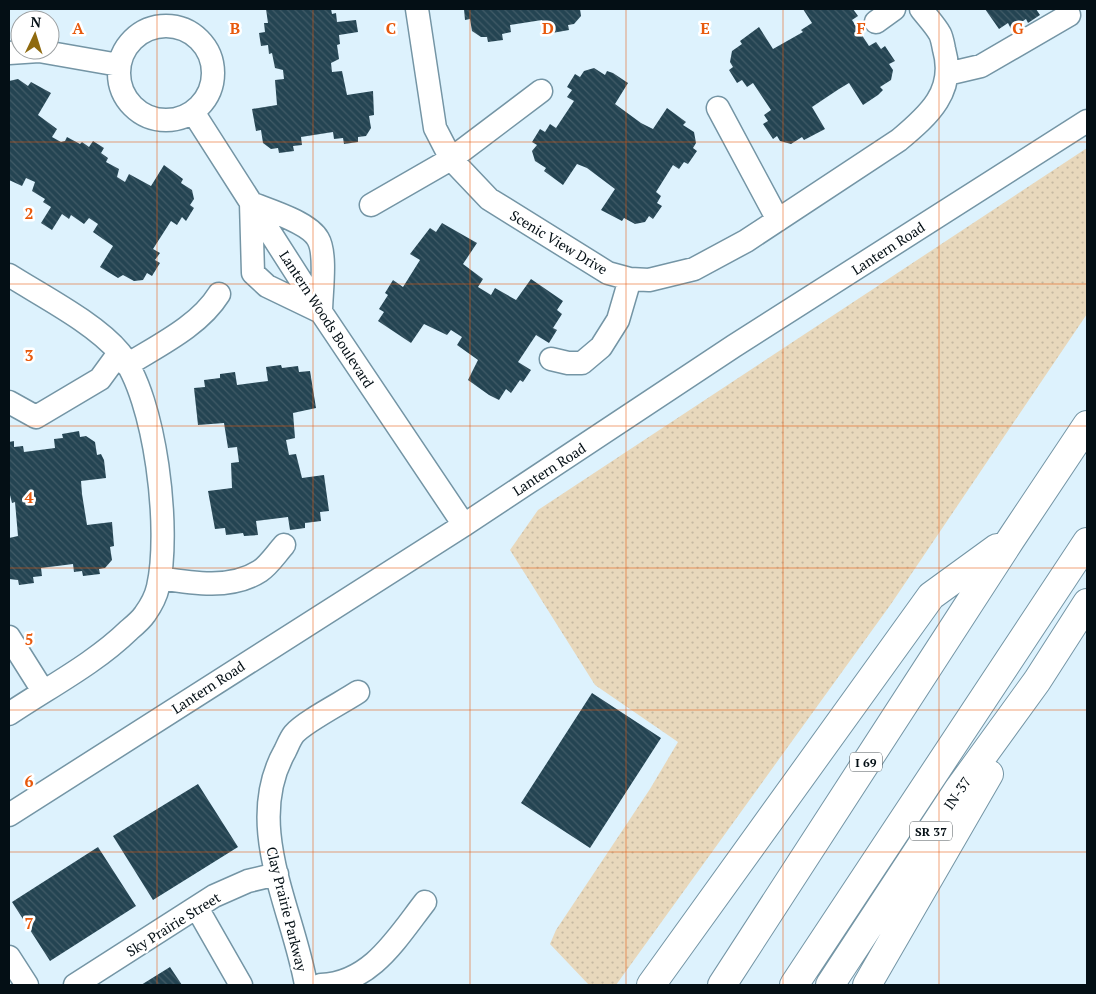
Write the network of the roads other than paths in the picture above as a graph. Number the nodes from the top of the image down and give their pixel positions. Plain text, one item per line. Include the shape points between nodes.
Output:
1 (417, 9) edge
2 (921, 9) edge
3 (1069, 15) dead end
4 (169, 17) edge
5 (9, 53) edge
6 (119, 64) junction
7 (947, 74) junction
8 (542, 91) dead end
9 (718, 108) dead end
10 (193, 112) junction
11 (1087, 121) edge
12 (451, 159) junction
13 (251, 203) junction
14 (371, 205) dead end
15 (778, 220) junction
16 (9, 275) edge
17 (630, 279) junction
18 (220, 294) dead end
19 (321, 312) junction
20 (123, 359) junction
21 (551, 359) dead end
22 (9, 402) edge
23 (1087, 425) edge
24 (464, 525) junction
25 (1011, 539) junction
26 (1087, 542) edge
27 (284, 545) dead end
28 (160, 578) junction
29 (1087, 603) edge
30 (9, 637) edge
31 (1037, 682) junction
32 (44, 691) junction
33 (358, 692) dead end
34 (9, 714) edge
35 (9, 815) edge
36 (277, 874) junction
37 (425, 902) dead end
38 (197, 908) junction
39 (9, 957) edge
40 (27, 985) edge
41 (75, 985) edge
42 (241, 985) edge
43 (306, 985) edge
44 (322, 985) edge
45 (651, 985) edge
46 (722, 985) edge
47 (794, 985) edge
48 (830, 985) edge
49 (867, 985) edge

1 - 12 street, Scenic View Drive via 435,128
2 - 7 street via 940,35 949,64
3 - 7 street via 981,66
4 - 6 street via 135,37 124,49
4 - 10 street via 194,35 211,58 211,88 204,102
5 - 6 street via 39,51
6 - 10 street via 122,92 140,113 167,121
7 - 15 street, Scenic View Drive via 936,104 918,124
8 - 12 street
9 - 15 street
10 - 13 street, Lantern Woods Boulevard
11 - 24 street, Lantern Road via 734,346
12 - 14 street
12 - 17 street, Scenic View Drive via 489,199 608,273
13 - 19 street, Lantern Woods Boulevard
13 - 19 street via 253,272 267,286
13 - 19 street via 306,227 318,239 322,259
15 - 17 street, Scenic View Drive via 694,269 650,280
16 - 20 street via 98,333
17 - 21 street via 618,320 601,347 582,363
18 - 20 street via 211,307 188,326
19 - 24 street, Lantern Woods Boulevard
20 - 22 street via 100,379 36,417
20 - 28 street via 145,405 156,462 163,526
23 - 25 highway, I 69
24 - 35 street, Lantern Road
25 - 45 highway via 931,596
25 - 46 highway, I 69
26 - 47 highway
27 - 28 street via 267,566 244,580 204,584
28 - 32 street via 145,616 82,668
29 - 31 highway, IN-37 / SR 37
30 - 32 street
31 - 48 highway, IN-37 / SR 37 via 958,790
31 - 49 highway via 992,768
32 - 34 street
33 - 36 street, Clay Prairie Parkway via 294,733 275,768 267,811 271,854
36 - 38 street, Sky Prairie Street via 248,881 214,896
36 - 43 street, Clay Prairie Parkway
37 - 44 street via 383,956 361,974 332,985
38 - 41 street, Sky Prairie Street
38 - 42 street
39 - 40 street

